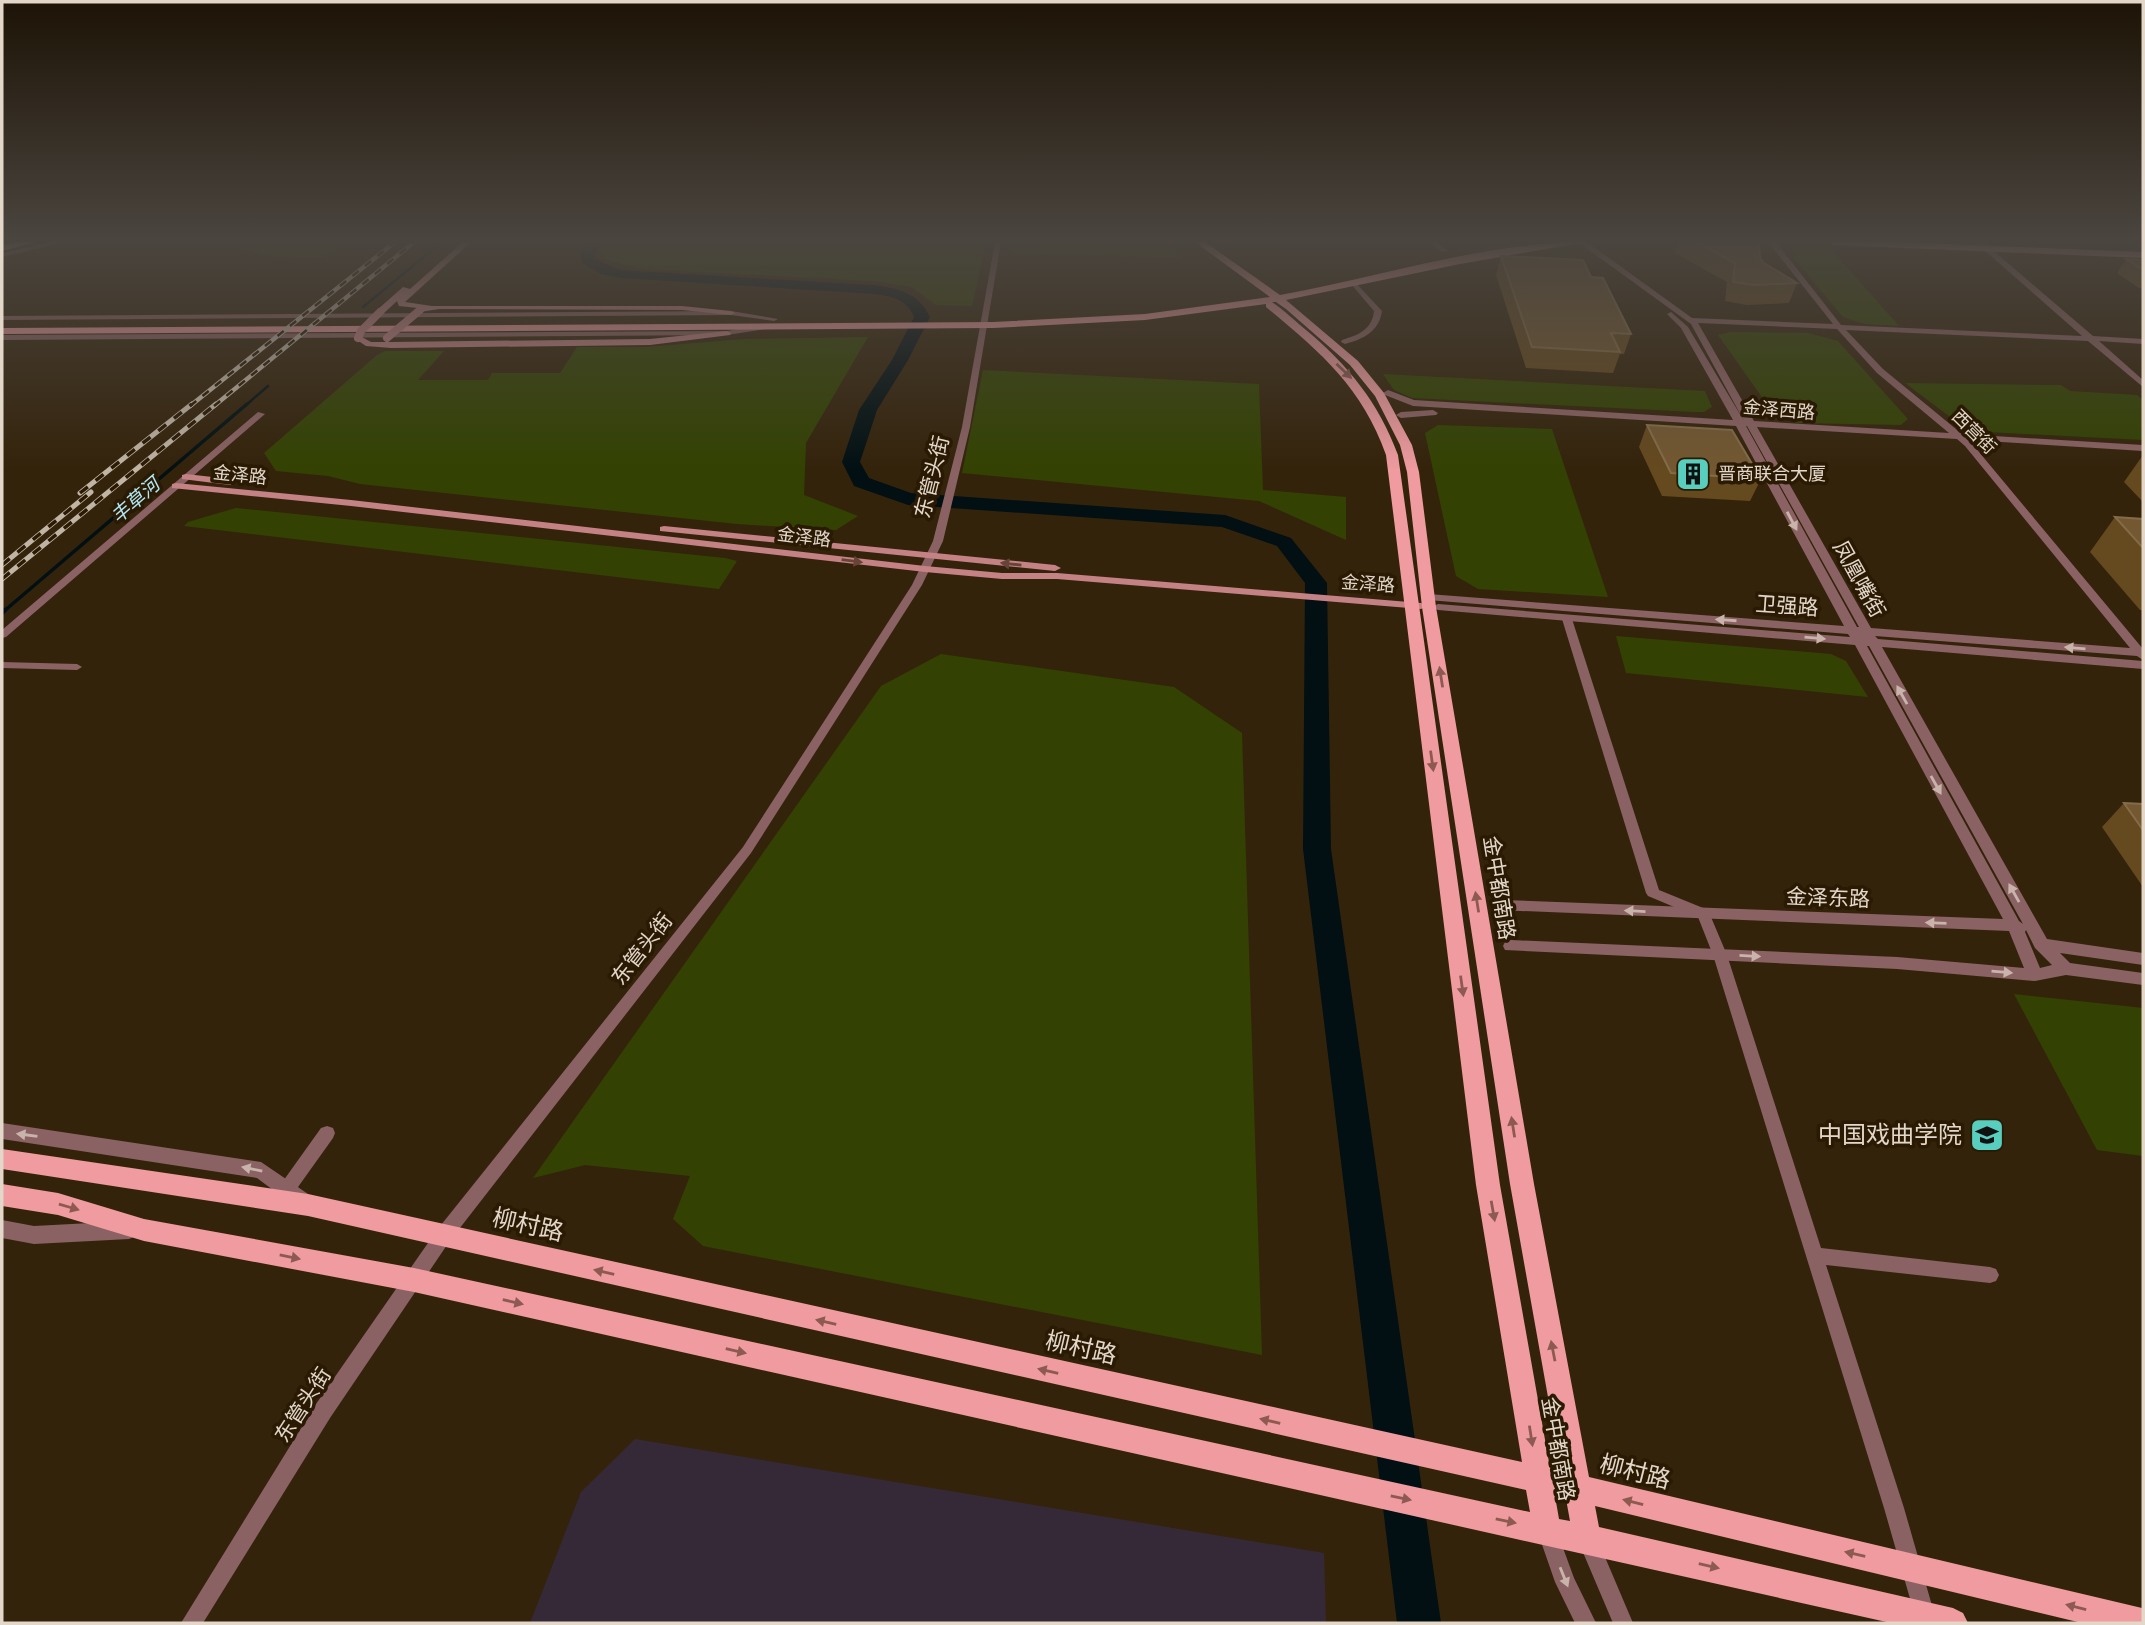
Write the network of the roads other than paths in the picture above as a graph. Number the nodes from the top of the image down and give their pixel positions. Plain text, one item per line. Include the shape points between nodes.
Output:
1 (2, 318) edge
2 (26, 318) edge
3 (374, 318) edge
4 (412, 318) edge
5 (753, 318) edge
6 (985, 318) edge
7 (1089, 318) edge
8 (1301, 318) edge
9 (1378, 318) edge
10 (1681, 318) edge
11 (1833, 318) edge
12 (2073, 318) edge
13 (1686, 321) junction
14 (772, 322) junction
15 (984, 322) junction
16 (2, 324) edge
17 (1841, 328) junction
18 (2, 331) edge
19 (727, 333) junction
20 (2, 338) edge
21 (2099, 340) junction
22 (387, 341) junction
23 (1345, 342) dead end
24 (2143, 342) edge
25 (2143, 375) edge
26 (2143, 384) edge
27 (1388, 393) dead end
28 (1414, 408) junction
29 (261, 414) dead end
30 (1401, 415) dead end
31 (1748, 428) junction
32 (1965, 441) junction
33 (2143, 448) edge
34 (2143, 454) edge
35 (186, 477) junction
36 (176, 486) junction
37 (950, 488) joint
38 (946, 511) joint
39 (928, 563) junction
40 (1419, 601) junction
41 (1567, 619) junction
42 (1850, 630) junction
43 (1866, 631) junction
44 (2, 635) edge
45 (1857, 642) junction
46 (1872, 643) junction
47 (2143, 657) edge
48 (2, 665) edge
49 (77, 667) dead end
50 (1503, 905) dead end
51 (1703, 914) junction
52 (2014, 925) junction
53 (1511, 946) dead end
54 (2044, 947) junction
55 (1720, 955) junction
56 (2143, 959) edge
57 (2066, 969) junction
58 (2035, 975) junction
59 (2143, 979) edge
60 (2, 1131) edge
61 (327, 1133) dead end
62 (2, 1159) edge
63 (287, 1189) junction
64 (2, 1195) edge
65 (308, 1205) junction
66 (2, 1230) edge
67 (144, 1230) junction
68 (443, 1236) junction
69 (1816, 1256) junction
70 (1990, 1275) dead end
71 (414, 1280) junction
72 (1537, 1479) junction
73 (1579, 1488) junction
74 (1547, 1530) junction
75 (1587, 1538) junction
76 (1911, 1567) junction
77 (1935, 1621) edge
78 (191, 1623) edge
79 (1586, 1623) edge
80 (1623, 1623) edge
81 (2142, 1623) edge

1 - 2 street
3 - 22 main road, bridge via 358,338 369,344
4 - 22 main road, bridge
5 - 14 street
6 - 15 street, 东管头街
7 - 15 main road
8 - 40 main road, 金中都南路 via 1354,363 1393,415 1406,445 1413,472
9 - 23 street via 1373,328
10 - 13 street, 凤凰嘴街
11 - 17 street, 西营街
12 - 21 street
13 - 17 street
13 - 31 street, 凤凰嘴街
14 - 15 main road
14 - 16 main road
14 - 18 main road
14 - 19 street
15 - 37 street, 东管头街
17 - 21 street
17 - 32 street, 西营街 via 1891,381
19 - 20 street
19 - 22 main road via 650,342
21 - 24 street
21 - 25 street
21 - 26 street
27 - 28 street
28 - 30 street
28 - 31 street, 金泽西路
29 - 35 street
31 - 32 street, 金泽西路
31 -> 42 street, 凤凰嘴街
31 - 43 street, 凤凰嘴街
32 - 33 street, 金泽西路
32 - 34 street, 金泽西路
32 - 47 street, 西营街
35 - 36 street
35 - 39 main road, 金泽路
36 -> 39 main road, 金泽路
36 - 44 street
37 - 38 street, 东管头街
38 - 39 street, 东管头街
39 - 40 main road, 金泽路 via 1002,576
39 - 68 street, 东管头街 via 747,850
40 - 41 street, 卫强路
42 -> 40 street, 卫强路
40 -> 72 main road, 金中都南路 via 1488,1185
73 -> 40 main road, 金中都南路
41 -> 45 street, 卫强路
41 - 51 street via 1653,893
42 - 43 street, 卫强路
42 - 45 street, 凤凰嘴街
43 - 46 street, 凤凰嘴街
47 -> 43 street, 卫强路
45 - 46 street, 卫强路
45 -> 52 street, 凤凰嘴街
46 - 47 street, 卫强路
54 -> 46 street, 凤凰嘴街
48 - 49 street
51 -> 50 street, 金泽东路
52 -> 51 street, 金泽东路
51 - 55 street
52 - 54 street
52 - 58 street, 凤凰嘴街
53 - 55 street
54 - 56 street
54 - 57 street, 凤凰嘴街
55 -> 58 street
55 - 69 street
57 - 58 street
57 - 59 street
63 -> 60 street via 261,1170
61 - 63 street
62 - 65 main road, 柳村路
63 - 65 street
64 -> 67 main road via 58,1203
65 - 68 main road, 柳村路
66 - 67 street via 34,1235
67 -> 71 main road
68 - 71 street, 东管头街
72 -> 68 main road, 柳村路
69 - 70 street
69 - 76 street
71 -> 74 main road
71 - 78 street, 东管头街 via 323,1411
72 - 73 main road, 柳村路
72 - 74 main road, 金中都南路
73 - 75 main road, 金中都南路
76 -> 73 main road, 柳村路
74 - 75 main road
74 -> 79 street, 金中都南路 via 1565,1582
75 -> 77 main road
75 - 80 street, 金中都南路
76 - 77 street
81 -> 76 main road, 柳村路

